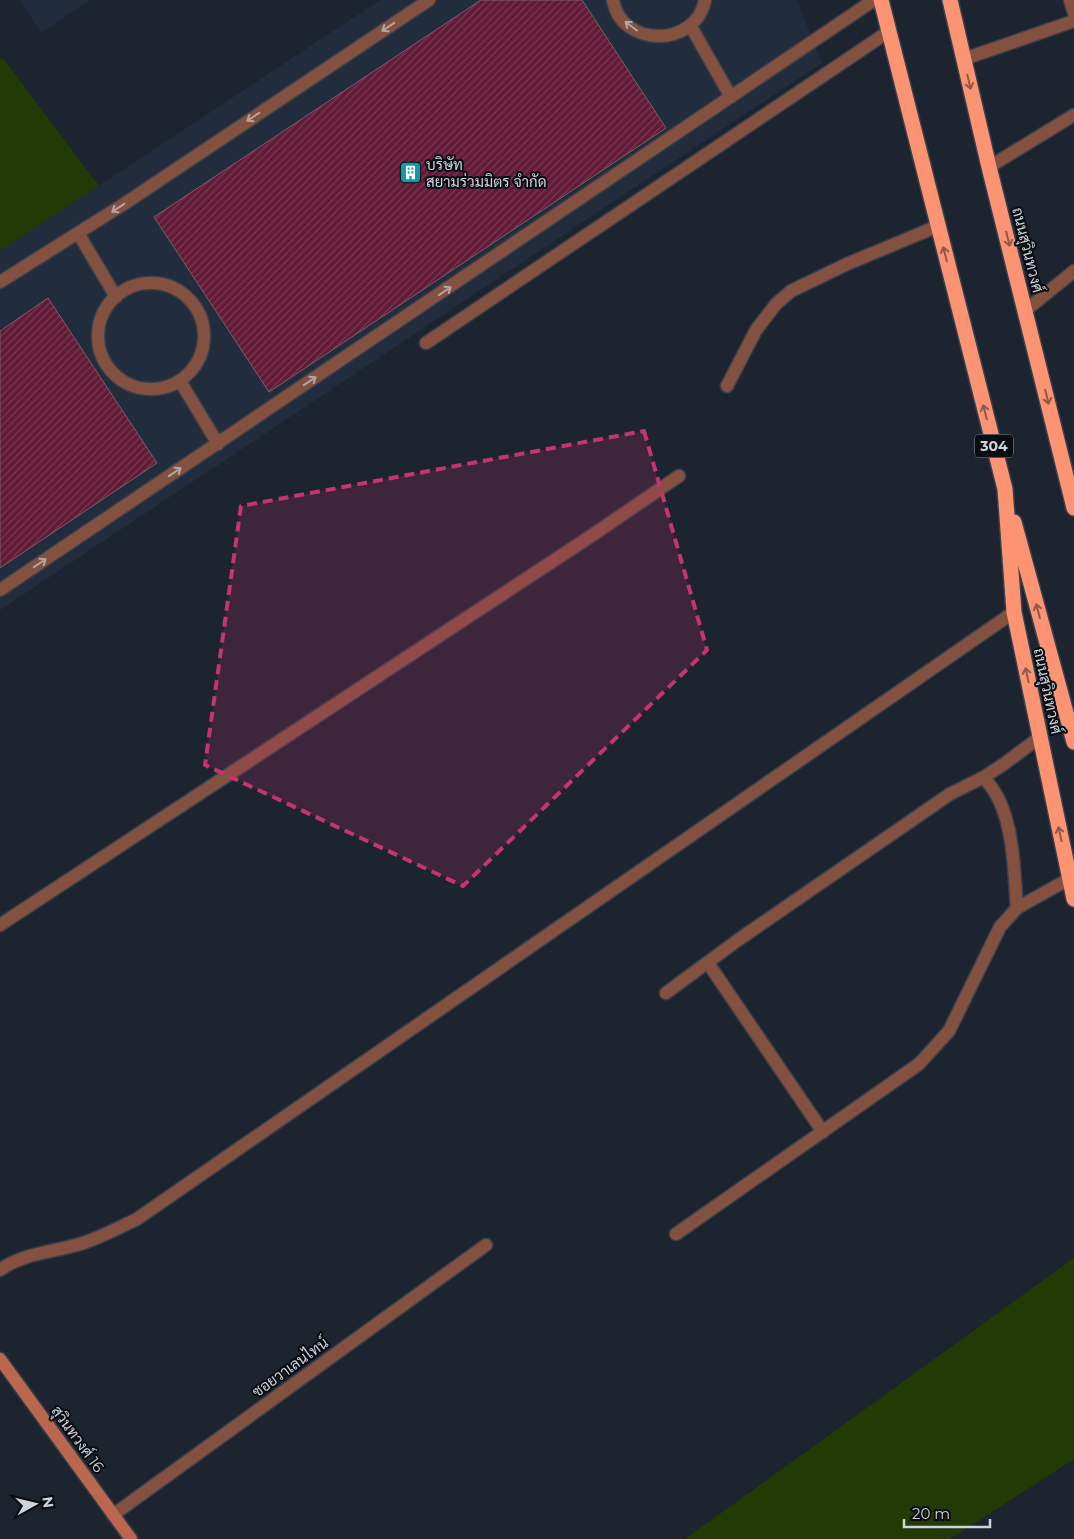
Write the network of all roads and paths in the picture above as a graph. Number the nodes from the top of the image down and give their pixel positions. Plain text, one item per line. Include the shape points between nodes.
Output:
1 (429, 0) edge
2 (613, 0) edge
3 (705, 0) edge
4 (874, 0) edge
5 (881, 0) edge
6 (950, 0) edge
7 (1070, 0) edge
8 (1074, 13) edge
9 (1074, 20) edge
10 (690, 25) junction
11 (888, 32) junction
12 (964, 59) junction
13 (731, 97) junction
14 (1074, 115) edge
15 (989, 167) junction
16 (938, 226) junction
17 (78, 233) junction
18 (1074, 271) edge
19 (0, 282) edge
20 (116, 297) junction
21 (1026, 310) junction
22 (426, 343) dead end
23 (180, 381) junction
24 (728, 386) dead end
25 (218, 444) junction
26 (1069, 469) edge
27 (679, 476) dead end
28 (1004, 489) junction
29 (1074, 508) edge
30 (0, 590) edge
31 (1014, 612) junction
32 (1040, 738) junction
33 (1074, 742) edge
34 (984, 777) junction
35 (1069, 879) junction
36 (1074, 899) edge
37 (1017, 908) junction
38 (0, 925) edge
39 (708, 963) junction
40 (666, 993) dead end
41 (823, 1132) junction
42 (676, 1234) dead end
43 (486, 1245) dead end
44 (0, 1270) edge
45 (0, 1359) edge
46 (113, 1515) junction
47 (131, 1539) edge

1 -> 17 street
10 -> 2 street via 662,37 646,35 620,17
3 - 10 street via 699,16
4 - 13 street
5 - 11 highway, ถนนสุวินทวงศ์ / 304
6 - 12 highway, ถนนสุวินทวงศ์
7 - 8 street
9 - 12 street
10 - 13 street
11 - 16 highway, ถนนสุวินทวงศ์ / 304
11 - 22 street
12 -> 15 highway, ถนนสุวินทวงศ์
25 -> 13 street
14 - 15 street
15 -> 21 highway, ถนนสุวินทวงศ์
16 - 24 street via 792,291 776,304 756,330
28 -> 16 highway, ถนนสุวินทวงศ์ / 304
17 - 19 street
17 - 20 street
18 - 21 street
20 - 23 street via 101,317 98,333 106,365 118,378 148,390 165,388
20 - 23 street via 140,284 158,283 176,288 190,300 200,316 204,334 202,352 194,369
21 -> 26 highway, ถนนสุวินทวงศ์
23 - 25 street
30 -> 25 street
26 - 29 highway, ถนนสุวินทวงศ์
27 - 38 street
28 - 31 highway, ถนนสุวินทวงศ์ / 304
33 -> 28 highway, ถนนสุวินทวงศ์ / 304
32 -> 31 highway, ถนนสุวินทวงศ์ / 304
31 - 44 street via 137,1219 105,1235 21,1259
32 - 34 street
35 -> 32 highway, ถนนสุวินทวงศ์ / 304
34 - 37 street via 1006,818
34 - 39 street via 950,794
35 - 36 highway, ถนนสุวินทวงศ์ / 304
35 - 37 street
37 - 41 street via 1000,927 949,1031 919,1064
39 - 40 street
39 - 41 street
41 - 42 street
43 - 46 street, ซอยวาเลนไทน์
45 - 46 street, สุวินทวงศ์ 16
46 - 47 street, สุวินทวงศ์ 16

